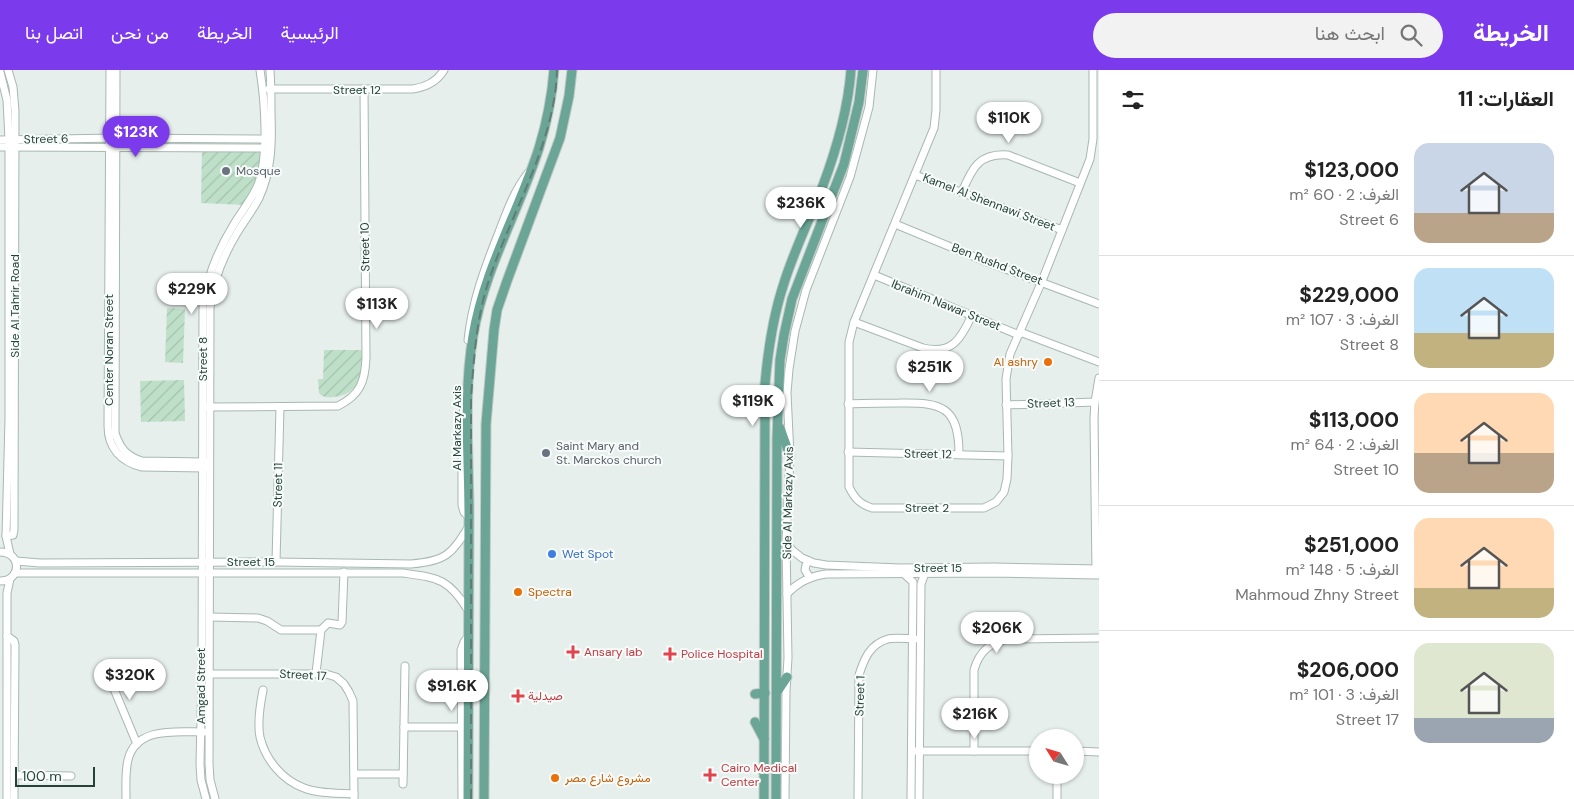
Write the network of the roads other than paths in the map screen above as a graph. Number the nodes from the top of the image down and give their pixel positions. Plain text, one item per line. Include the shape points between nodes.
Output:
1 (8, 70) edge
2 (110, 70) edge
3 (116, 70) edge
4 (260, 70) edge
5 (270, 70) edge
6 (444, 70) edge
7 (554, 70) edge
8 (572, 70) edge
9 (851, 70) edge
10 (863, 70) edge
11 (874, 70) edge
12 (936, 70) edge
13 (1093, 70) edge
14 (0, 72) edge
15 (271, 89) junction
16 (263, 90) junction
17 (364, 90) junction
18 (112, 138) junction
19 (0, 140) edge
20 (268, 140) junction
21 (12, 143) junction
22 (0, 147) edge
23 (112, 147) junction
24 (268, 148) junction
25 (915, 174) junction
26 (1080, 183) junction
27 (962, 192) junction
28 (825, 214) junction
29 (895, 224) junction
30 (805, 227) junction
31 (1062, 230) junction
32 (812, 244) junction
33 (794, 256) junction
34 (874, 275) junction
35 (1042, 281) junction
36 (1099, 304) edge
37 (972, 315) junction
38 (854, 322) junction
39 (1019, 333) junction
40 (1099, 362) edge
41 (1099, 378) edge
42 (765, 395) junction
43 (1095, 402) junction
44 (848, 404) junction
45 (1006, 405) junction
46 (280, 407) junction
47 (207, 408) junction
48 (756, 411) dead end
49 (1097, 418) edge
50 (778, 422) junction
51 (848, 452) junction
52 (959, 454) junction
53 (790, 456) junction
54 (1008, 456) junction
55 (206, 465) junction
56 (1097, 508) edge
57 (469, 521) junction
58 (786, 542) junction
59 (0, 552) edge
60 (10, 554) junction
61 (809, 561) junction
62 (16, 562) junction
63 (202, 562) junction
64 (210, 562) junction
65 (276, 562) junction
66 (944, 571) junction
67 (202, 572) junction
68 (210, 572) junction
69 (344, 572) junction
70 (1097, 572) edge
71 (925, 573) junction
72 (904, 574) junction
73 (12, 576) junction
74 (810, 578) junction
75 (0, 581) edge
76 (787, 594) junction
77 (468, 610) junction
78 (210, 617) junction
79 (321, 630) junction
80 (7, 636) junction
81 (468, 637) junction
82 (1099, 638) edge
83 (912, 639) junction
84 (921, 639) junction
85 (104, 666) dead end
86 (405, 666) dead end
87 (316, 673) junction
88 (202, 674) junction
89 (210, 674) junction
90 (788, 677) junction
91 (484, 685) junction
92 (468, 686) junction
93 (263, 690) dead end
94 (765, 692) junction
95 (776, 692) junction
96 (755, 694) dead end
97 (755, 722) dead end
98 (404, 727) junction
99 (463, 727) junction
100 (201, 732) junction
101 (210, 732) junction
102 (764, 741) junction
103 (137, 744) junction
104 (916, 751) junction
105 (974, 751) junction
106 (1029, 751) edge
107 (1084, 751) edge
108 (1099, 752) edge
109 (354, 774) junction
110 (403, 774) junction
111 (14, 775) junction
112 (71, 776) dead end
113 (403, 784) dead end
114 (1057, 784) edge
115 (354, 796) edge
116 (7, 799) edge
117 (14, 799) edge
118 (126, 799) edge
119 (206, 799) edge
120 (215, 799) edge
121 (462, 799) edge
122 (468, 799) edge
123 (484, 799) edge
124 (764, 799) edge
125 (776, 799) edge
126 (785, 799) edge
127 (858, 799) edge
128 (911, 799) edge
129 (919, 799) edge
130 (1057, 799) edge

1 - 21 street, Side Al Tahrir Road via 14,99
2 - 18 street
3 - 18 street
4 - 16 street, Street 8
5 - 15 street, Street 8
6 - 17 street, Street 12 via 423,88
7 - 57 main road, Al Markazy Axis via 548,115 532,166 482,295 475,327 468,410
8 - 91 main road via 560,138 495,320 486,424 489,630
9 - 30 main road via 832,160
10 - 28 main road via 852,134
11 - 53 street, Side Al Markazy Axis via 869,107 850,177 806,290 795,331 787,393
12 - 25 street, Street 2 via 936,119
13 - 26 street, Street 2 via 1092,149
14 - 21 street
15 - 16 street, Street 12
15 - 17 street, Street 12
15 - 20 street, Street 8
16 - 20 street, Street 8
17 - 46 street, Street 10 via 364,377 354,396 338,406
18 - 20 street, Street 6
18 - 21 street, Street 6
18 - 23 street, Center Noran Street
19 - 21 street, Street 6
20 - 24 street, Street 8
21 - 22 street, Street 6
21 - 23 street, Street 6
21 - 60 street, Side Al Tahrir Road via 14,530 13,535 6,536
23 - 24 street, Street 6
23 - 55 street, Center Noran Street via 115,433 121,448 142,461
24 - 47 street, Street 8 via 266,181 232,241 214,282 210,308
25 - 27 street, Kamel Al Shennawi Street
25 - 29 street, Street 2
26 - 27 street via 999,154 980,161
26 - 31 street, Street 2
27 - 31 street, Kamel Al Shennawi Street
28 - 30 main road via 813,230
28 - 32 main road
29 - 34 street, Street 2
29 - 35 street, Ben Rushd Street
30 - 33 main road
31 - 35 street, Street 2
32 - 33 main road via 808,240 803,241
32 - 50 main road via 792,299 784,335
33 - 42 main road via 771,332
34 - 37 street, Ibrahim Nawar Street
34 - 38 street, Street 2
35 - 36 street, Ben Rushd Street
35 - 39 street, Street 2
37 - 38 street via 957,341 941,350 922,348
37 - 39 street, Ibrahim Nawar Street
38 - 44 street, Street 2 via 849,342
39 - 40 street, Ibrahim Nawar Street
39 - 45 street, Street 2 via 1008,362
41 - 43 street
42 - 48 main road
42 - 94 main road
43 - 45 street, Street 13
43 - 49 street
44 - 51 street, Street 2
44 - 52 street via 923,402 937,405 949,414 956,426
45 - 54 street, Street 2
46 - 47 street, Street 10
46 - 65 street, Street 11
47 - 55 street, Street 8
49 - 56 street
50 - 53 main road
50 - 95 main road
51 - 52 street, Street 12
51 - 54 street, Street 2 via 849,488 862,504 872,508 984,508 996,502 1004,492
52 - 54 street, Street 12
53 - 58 street, Side Al Markazy Axis
55 - 63 street, Street 8
55 - 64 street, Street 8
56 - 70 street
57 - 65 street, Street 15 via 453,551 430,563
57 - 77 main road, Al Markazy Axis
58 - 61 street, Street 15
58 - 76 street, Side Al Markazy Axis
59 - 60 street
60 - 62 street
61 - 66 street, Street 15 via 839,566
61 - 74 street via 805,570
62 - 63 street, Street 15
62 - 73 street
63 - 64 street, Street 15
63 - 67 street, Street 8
64 - 65 street, Street 15
64 - 68 street, Street 8
66 - 70 street, Street 15 via 994,567
66 - 71 street, Street 15
67 - 68 street, Street 15
67 - 73 street, Street 15
67 - 88 street, Amgad Street
68 - 69 street, Street 15
68 - 78 street, Amgad Street
69 - 77 street, Street 15 via 403,573 435,578 451,587
69 - 79 street via 342,622 328,624
71 - 72 street, Street 15
71 - 84 street via 921,584
72 - 74 street, Street 15 via 826,574
72 - 83 street via 913,582
73 - 75 street, Street 15
73 - 80 street via 8,593
74 - 76 street, Street 15 via 794,586
76 - 90 street, Side Al Markazy Axis
77 - 81 main road, Al Markazy Axis
78 - 79 street via 258,618 281,630
78 - 89 street, Amgad Street
79 - 87 street
80 - 111 street via 15,645
80 - 116 street
81 - 92 main road, Al Markazy Axis
81 - 99 street via 462,650
82 - 105 street via 1008,639 989,646 979,656 974,670
83 - 84 street, Street 1
83 - 104 street
83 - 127 street, Street 1 via 888,639 874,646 864,659 859,675
84 - 104 street
85 - 103 street
86 - 98 street
87 - 89 street, Street 17
87 - 109 street, Street 17 via 326,674 344,684 353,701
88 - 89 street, Street 17
88 - 100 street, Amgad Street
89 - 101 street, Amgad Street
90 - 95 main road
90 - 126 street, Side Al Markazy Axis
91 - 92 main road via 478,688
91 - 123 main road
92 - 122 main road, Al Markazy Axis
93 - 115 street via 259,713 260,737 268,759 284,777 304,789
94 - 96 main road
94 - 102 main road
95 - 125 main road
97 - 102 main road
98 - 99 street
98 - 110 street
99 - 121 street
100 - 101 street
100 - 103 street via 153,734
100 - 119 street, Amgad Street via 201,780
101 - 120 street, Amgad Street via 210,780
102 - 124 main road
103 - 118 street via 128,758
104 - 105 street
104 - 128 street
104 - 129 street
105 - 106 street
107 - 108 street
109 - 110 street
109 - 115 street, Street 17
110 - 113 street
111 - 112 street
111 - 117 street
114 - 130 street

